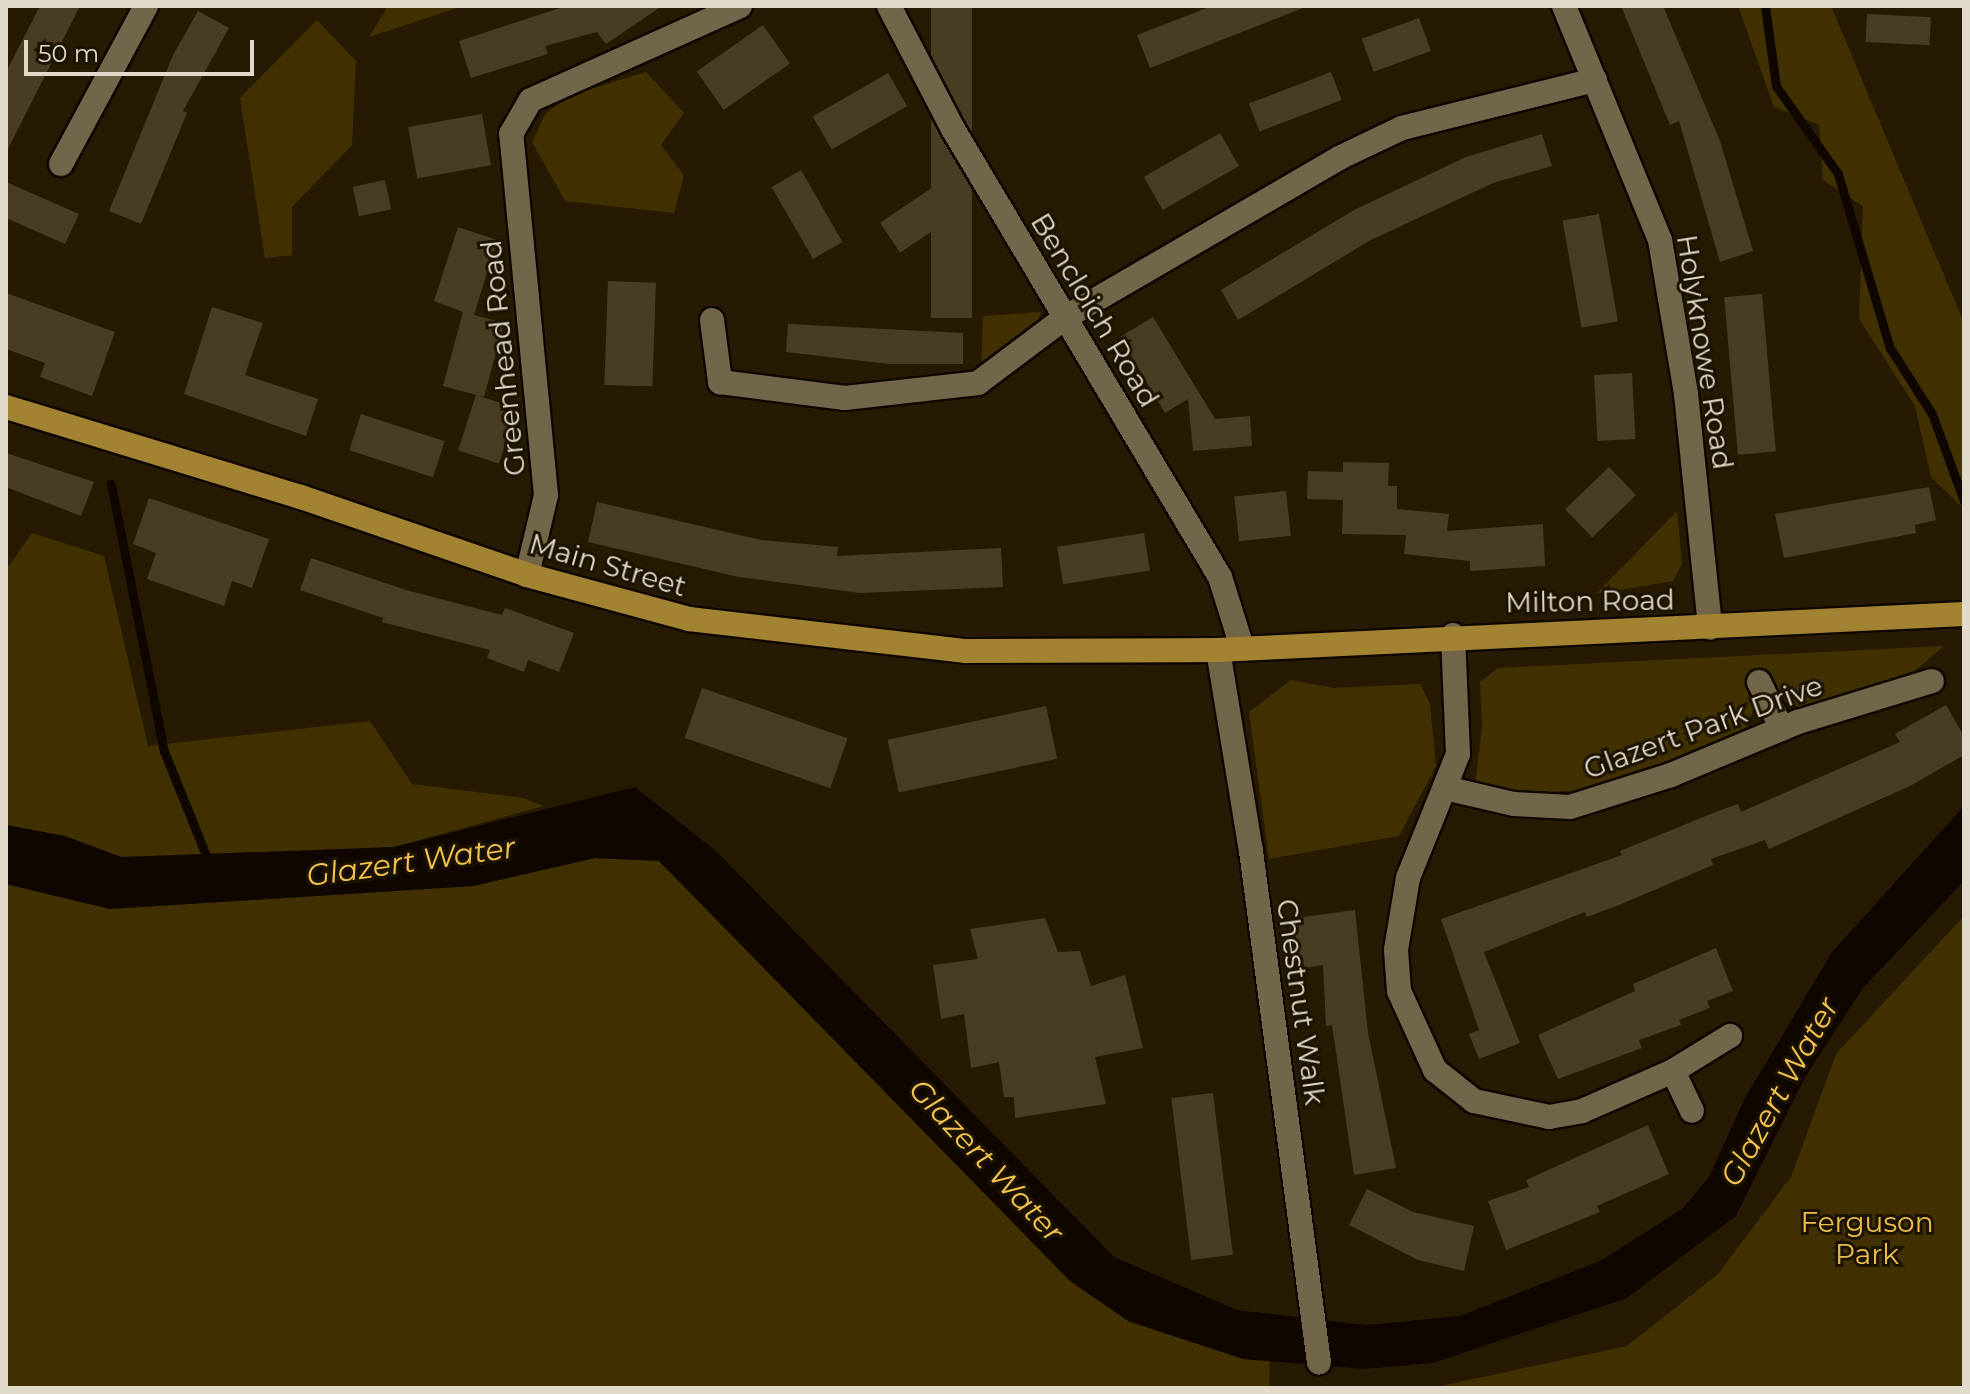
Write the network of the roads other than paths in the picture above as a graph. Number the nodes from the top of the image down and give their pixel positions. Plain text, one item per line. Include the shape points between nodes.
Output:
1 (146, 6) edge
2 (740, 6) edge
3 (889, 6) edge
4 (1564, 6) edge
5 (1595, 80) junction
6 (61, 164) dead end
7 (1066, 317) junction
8 (712, 320) dead end
9 (6, 407) edge
10 (527, 575) junction
11 (1964, 614) edge
12 (1710, 628) junction
13 (1453, 635) junction
14 (1242, 647) junction
15 (1218, 650) junction
16 (1932, 681) dead end
17 (1759, 682) dead end
18 (1782, 729) junction
19 (1445, 788) junction
20 (1730, 1036) dead end
21 (1673, 1071) junction
22 (1692, 1111) dead end
23 (1319, 1363) dead end

1 - 6 street
2 - 10 street, Greenhead Road via 531,100 511,134 546,495
3 - 7 street, Bencloich Road via 953,129
4 - 5 street, Holyknowe Road
5 - 7 street via 1402,128 1279,192
5 - 12 street, Holyknowe Road via 1660,240 1686,394
7 - 8 street via 978,383 845,398 720,382
7 - 14 street, Bencloich Road via 1220,577
9 - 10 main road, Main Street via 301,497
10 - 15 main road, Main Street via 689,619 966,651
11 - 12 main road, Milton Road
12 - 13 main road, Milton Road
13 - 14 main road, Milton Road
13 - 19 street via 1458,754
14 - 15 main road, Milton Road
15 - 23 street, Chestnut Walk via 1317,1316
16 - 18 street, Glazert Park Drive
17 - 18 street
18 - 19 street, Glazert Park Drive via 1671,775 1570,807 1514,804
19 - 21 street via 1408,878 1396,950 1399,991 1435,1070 1474,1101 1549,1117 1582,1111
20 - 21 street
21 - 22 street

